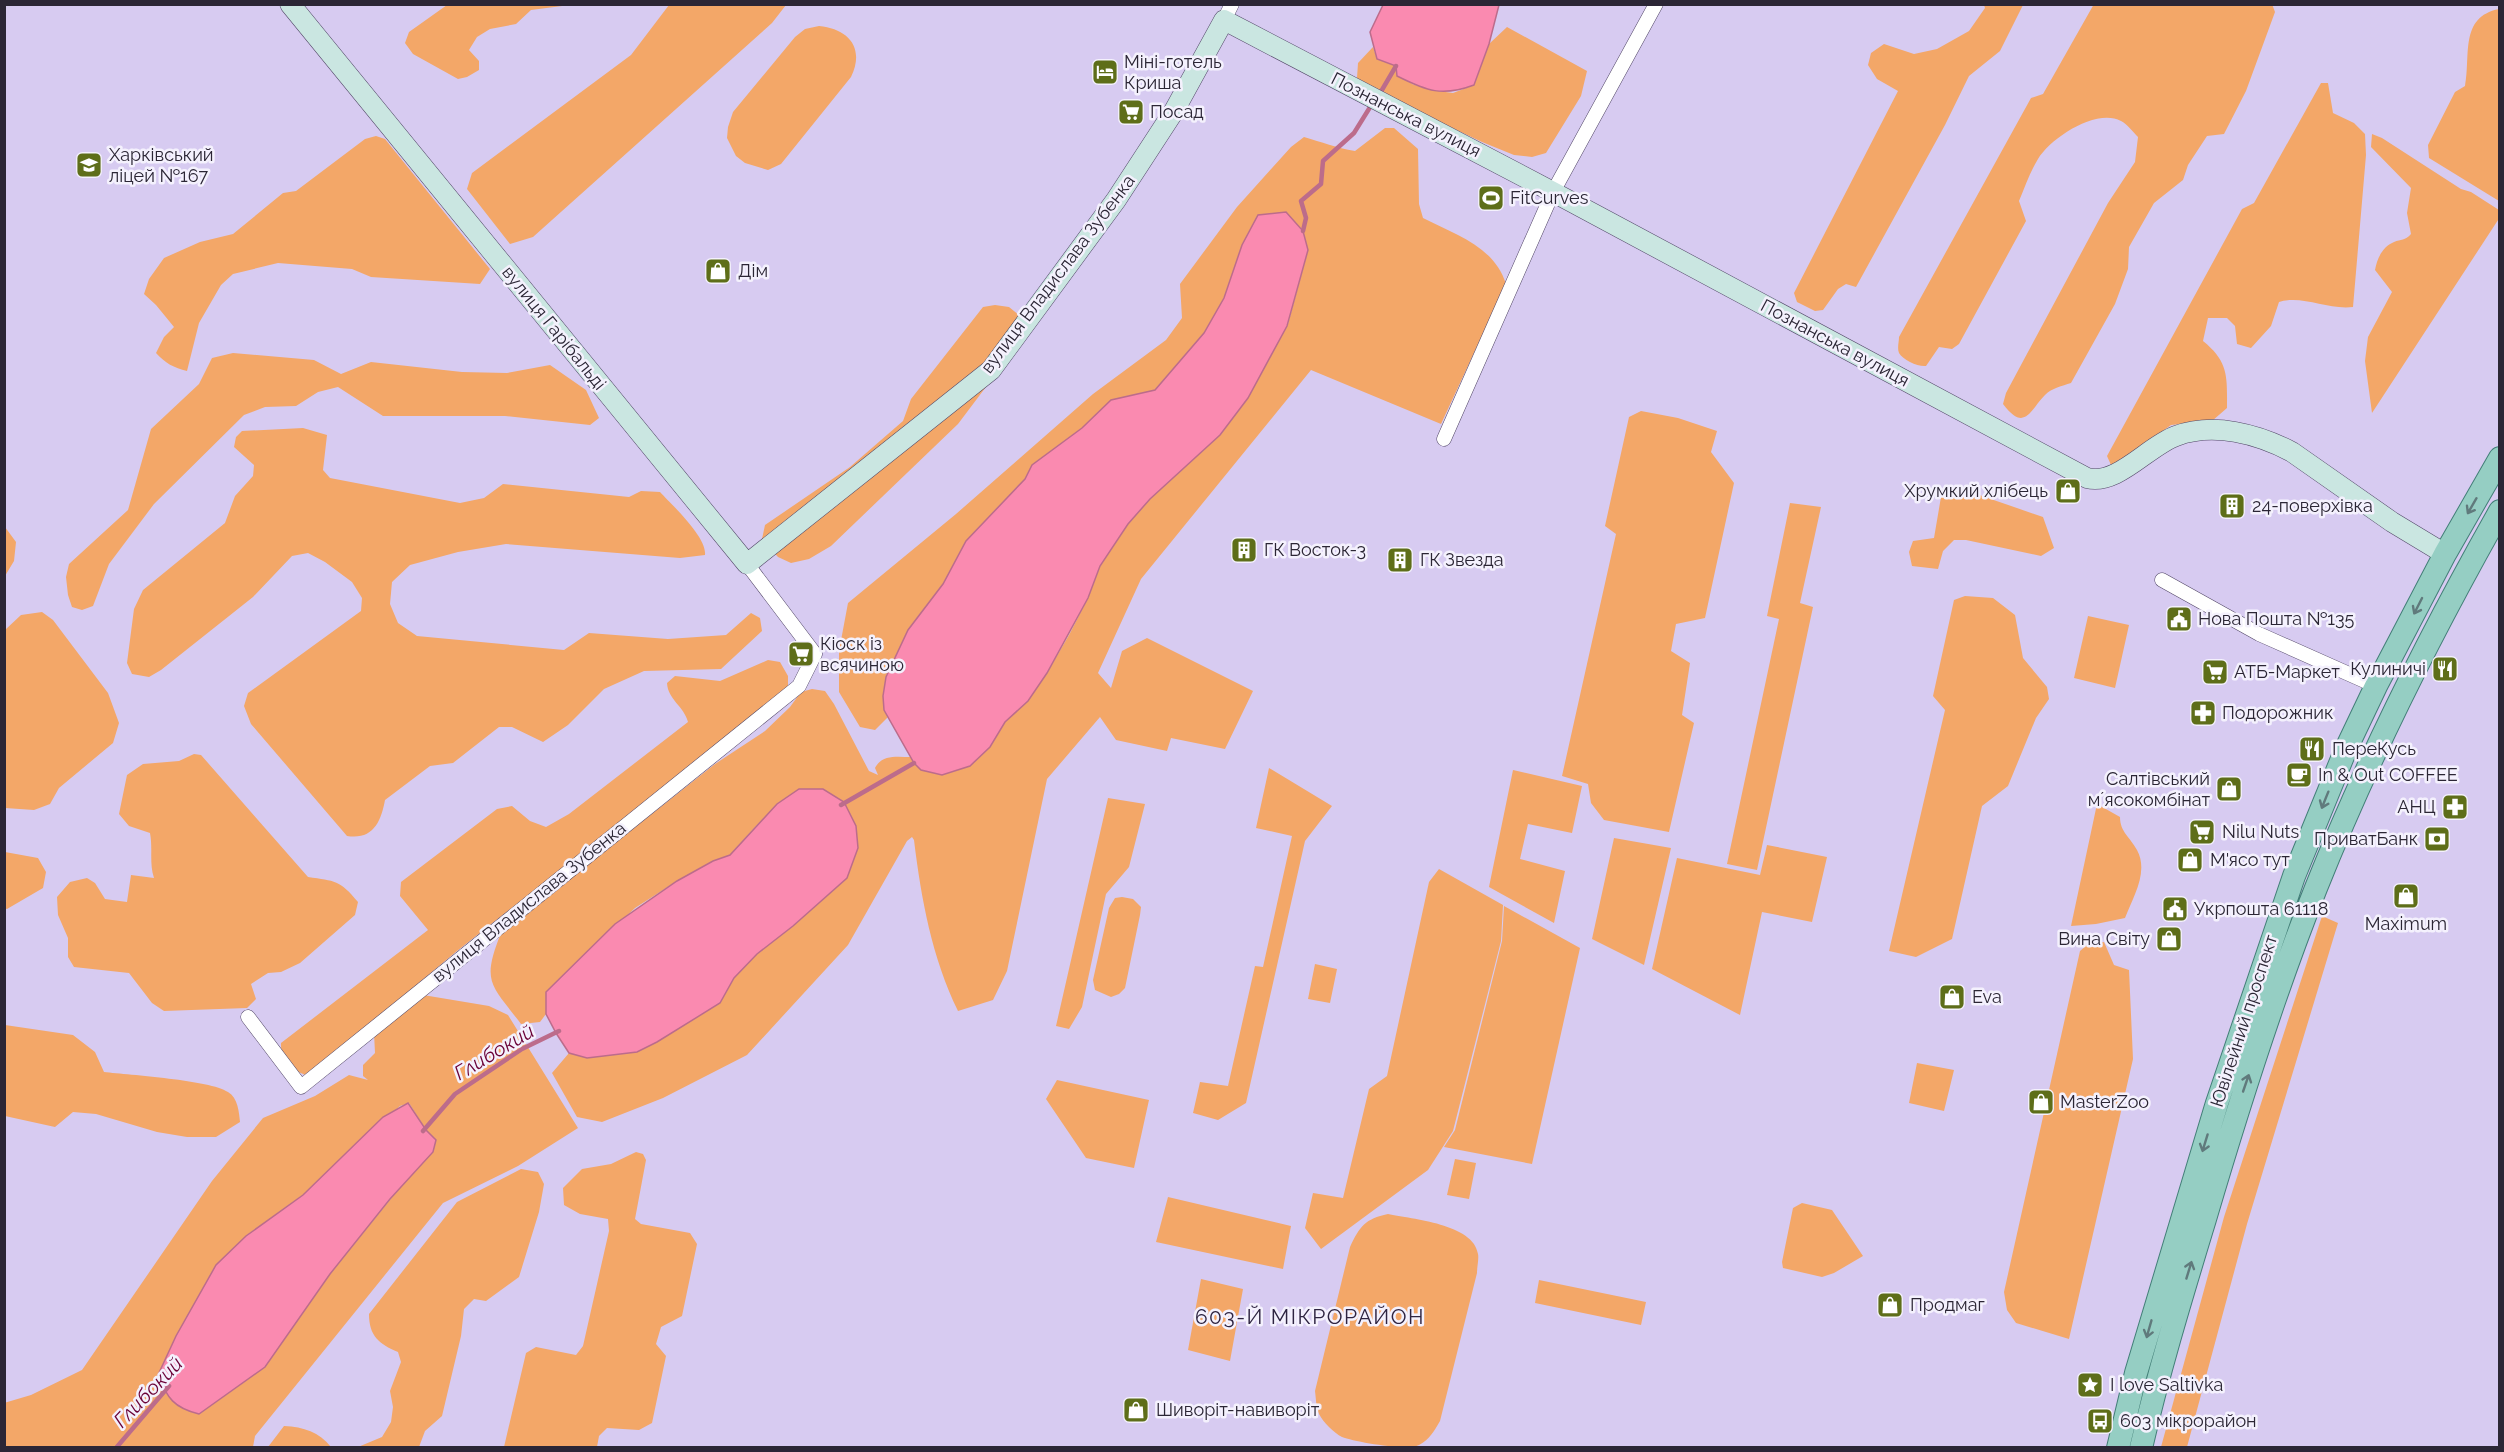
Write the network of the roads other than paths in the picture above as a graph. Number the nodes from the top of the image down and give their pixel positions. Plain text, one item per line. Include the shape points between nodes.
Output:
1 (290, 4) edge
2 (1656, 4) edge
3 (1228, 12) edge
4 (1553, 192) junction
5 (1444, 440) dead end
6 (2499, 458) edge
7 (2499, 511) edge
8 (2445, 554) junction
9 (747, 564) junction
10 (2162, 580) dead end
11 (815, 654) joint
12 (2376, 686) junction
13 (2294, 876) junction
14 (2318, 885) junction
15 (249, 1017) dead end
16 (2146, 1376) junction
17 (2118, 1448) edge
18 (2141, 1448) edge

1 - 9 street, вулиця Гарібальді
2 - 4 street
3 - 4 street, Познанська вулиця via 1346,84
3 - 9 street, вулиця Владислава Зубенка via 1174,111 1116,200 991,370
4 - 5 street
4 - 8 street, Познанська вулиця via 2087,478 2115,475 2176,436 2210,430 2253,436 2292,452
6 -> 8 main road, Ювілейний проспект
7 - 14 main road, Ювілейний проспект via 2400,699
8 -> 12 main road, Ювілейний проспект
9 - 11 street, вулиця Гарібальді
10 - 12 street via 2259,634
11 - 15 street, вулиця Владислава Зубенка via 799,686 301,1087
12 -> 13 main road, Ювілейний проспект
13 - 14 main road
13 -> 16 main road, Ювілейний проспект via 2217,1103
16 -> 14 main road, Ювілейний проспект
16 - 17 main road, Ювілейний проспект
16 - 18 main road, Ювілейний проспект

